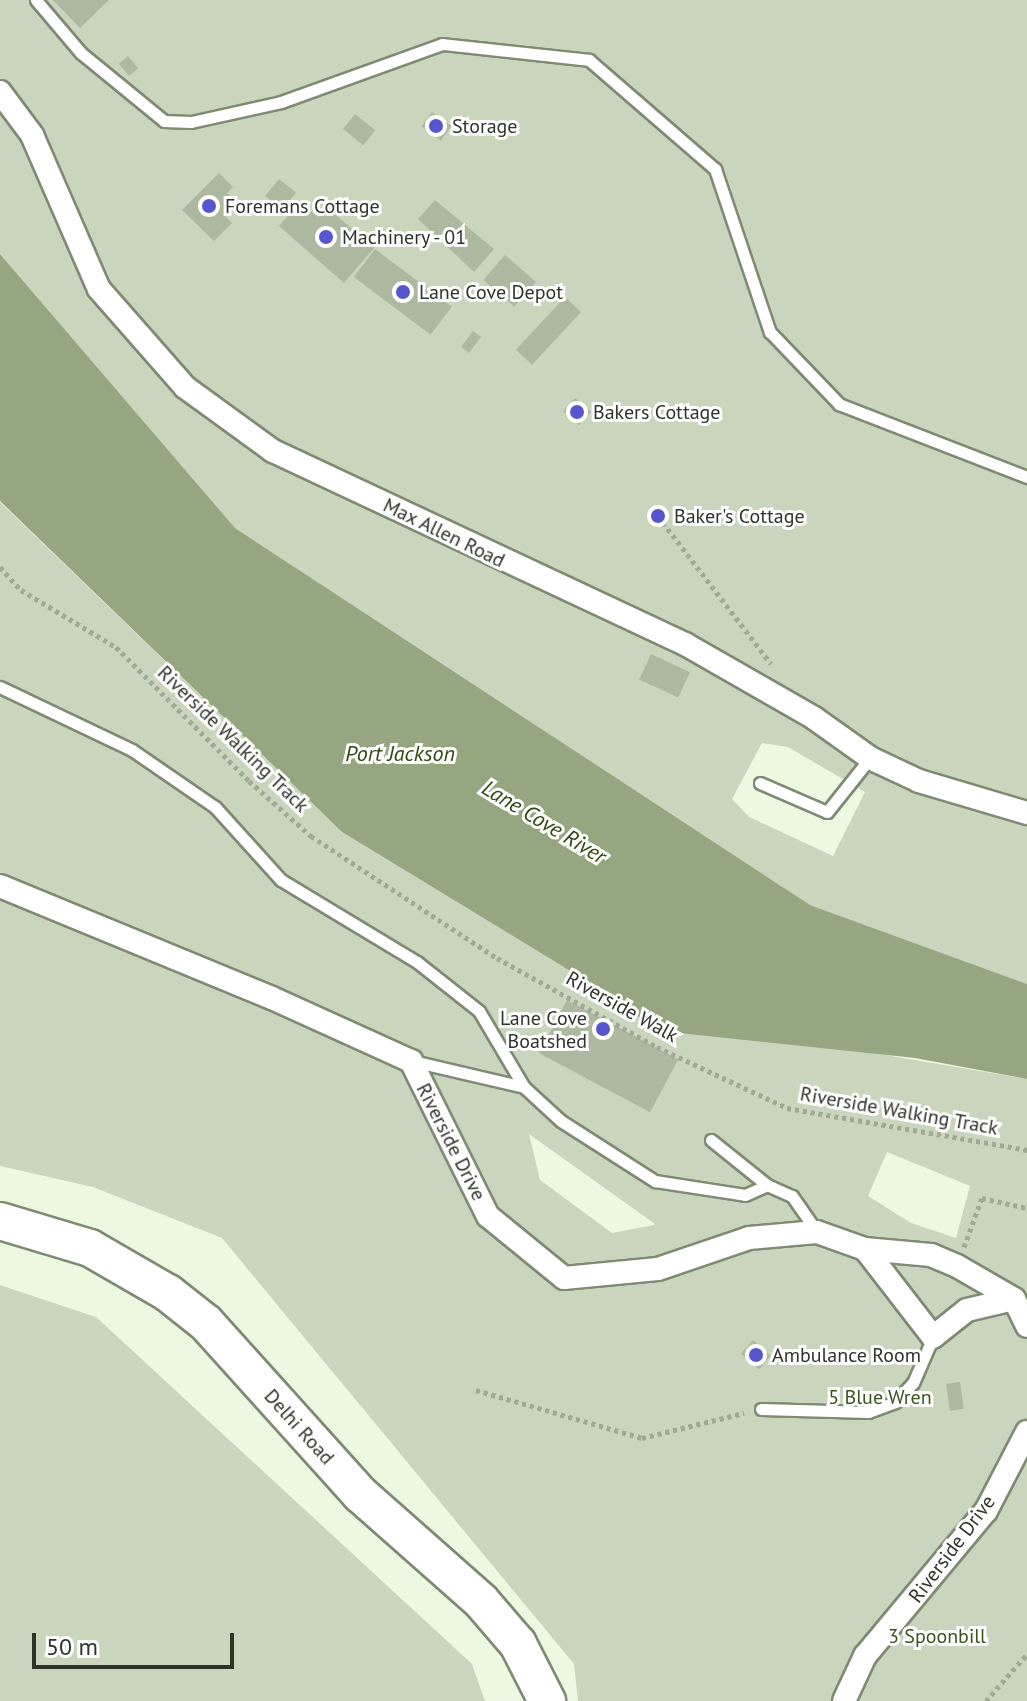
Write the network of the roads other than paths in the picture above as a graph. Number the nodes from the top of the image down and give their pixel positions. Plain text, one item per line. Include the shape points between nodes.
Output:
1 (36, 0) edge
2 (0, 92) edge
3 (1027, 477) edge
4 (0, 687) edge
5 (870, 758) junction
6 (760, 783) dead end
7 (1027, 813) edge
8 (0, 886) edge
9 (411, 1061) junction
10 (524, 1087) junction
11 (711, 1140) dead end
12 (767, 1185) junction
13 (0, 1221) edge
14 (817, 1232) junction
15 (865, 1249) junction
16 (1014, 1299) junction
17 (1027, 1326) edge
18 (933, 1337) junction
19 (761, 1409) road end
20 (1027, 1432) edge
21 (547, 1701) edge
22 (844, 1701) edge

1 - 3 lane via 81,53 164,121 191,122 281,102 442,44 589,60 715,169 770,332 839,404
2 - 5 street, Max Allen Road via 32,135 99,289 185,387 273,451 685,644 814,718
4 - 10 lane via 132,750 215,807 281,880 417,962 479,1011
5 - 6 lane via 827,812
5 - 7 street, Max Allen Road via 919,781
8 - 9 street, Riverside Drive
9 - 10 lane
9 - 14 street, Riverside Drive via 488,1216 564,1278 658,1269 749,1238
10 - 12 lane via 561,1121 655,1181 745,1195
11 - 12 lane
12 - 14 lane via 792,1196
13 - 21 main road, Delhi Road via 90,1248 156,1285 206,1323 360,1494 481,1601 518,1644
14 - 15 street, Riverside Drive
15 - 16 street, Riverside Drive via 931,1255
15 - 18 street
16 - 17 street
16 - 18 street via 967,1310
18 - 19 lane via 913,1383 895,1402 868,1412
20 - 22 street, Riverside Drive via 986,1511 865,1656

